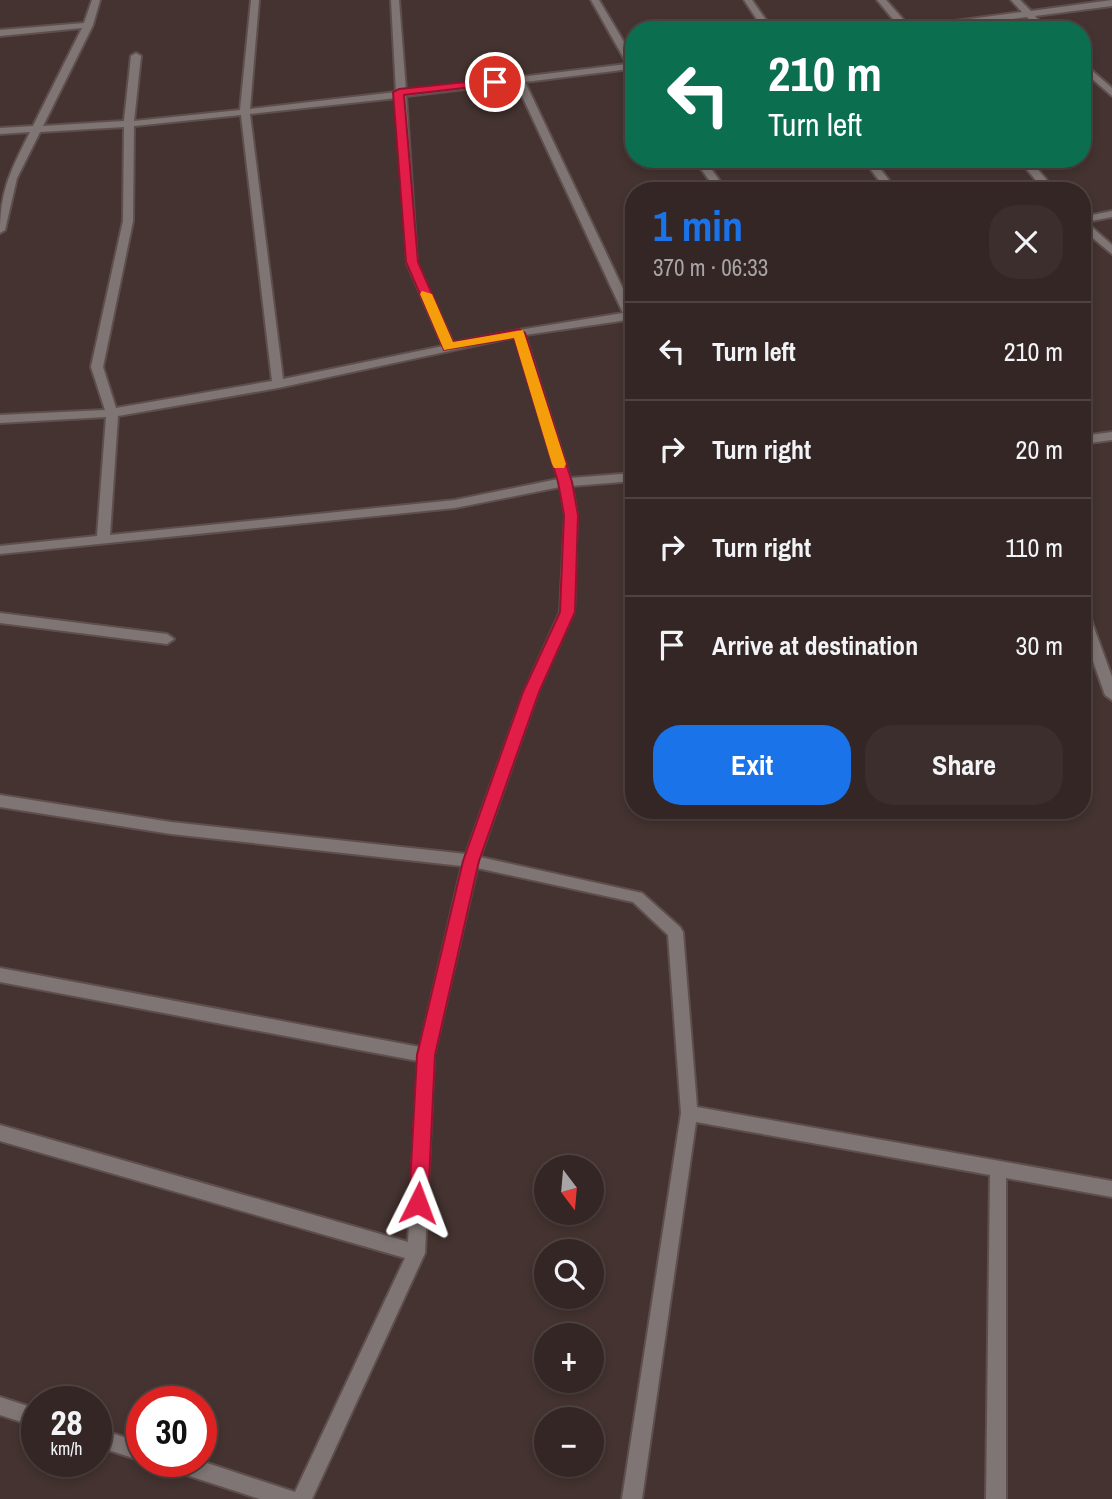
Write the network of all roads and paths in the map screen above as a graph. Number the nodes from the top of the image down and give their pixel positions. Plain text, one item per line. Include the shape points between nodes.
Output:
1 (96, 0) edge
2 (255, 0) edge
3 (395, 0) edge
4 (595, 0) edge
5 (748, 0) edge
6 (881, 0) edge
7 (1015, 0) edge
8 (1112, 3) edge
9 (1027, 13) junction
10 (763, 21) edge
11 (901, 21) edge
12 (971, 21) edge
13 (1035, 21) edge
14 (88, 25) junction
15 (0, 33) edge
16 (625, 53) edge
17 (135, 56) dead end
18 (625, 68) edge
19 (1091, 73) edge
20 (519, 79) junction
21 (399, 92) junction
22 (1112, 93) edge
23 (245, 112) junction
24 (129, 124) junction
25 (39, 128) junction
26 (0, 131) edge
27 (1031, 168) edge
28 (12, 178) junction
29 (0, 179) edge
30 (1043, 182) edge
31 (1112, 214) edge
32 (1091, 220) edge
33 (0, 230) edge
34 (1091, 231) edge
35 (1112, 251) edge
36 (625, 301) edge
37 (625, 317) edge
38 (519, 333) junction
39 (449, 347) junction
40 (278, 384) junction
41 (112, 413) junction
42 (0, 419) edge
43 (1112, 436) edge
44 (1091, 439) edge
45 (625, 478) edge
46 (565, 482) junction
47 (103, 540) junction
48 (2, 554) edge
49 (0, 618) edge
50 (1091, 638) edge
51 (167, 639) dead end
52 (1112, 695) edge
53 (0, 801) edge
54 (471, 861) junction
55 (0, 975) edge
56 (426, 1055) junction
57 (689, 1113) junction
58 (0, 1133) edge
59 (998, 1170) junction
60 (1112, 1189) edge
61 (416, 1253) junction
62 (0, 1406) edge
63 (21, 1413) edge
64 (217, 1476) edge
65 (289, 1499) edge
66 (302, 1499) edge
67 (632, 1499) edge
68 (996, 1499) edge

1 - 14 street
2 - 23 street
3 - 21 street
4 - 16 street
5 - 10 street
6 - 11 street
7 - 9 street
8 - 9 street
9 - 12 street
9 - 13 street
14 - 15 street
14 - 25 street
17 - 24 street
18 - 20 street
19 - 22 street
20 - 21 street
20 - 36 street
21 - 23 street
21 - 39 street via 412,262
23 - 24 street
23 - 40 street
24 - 25 street
24 - 41 street via 128,221 97,367
25 - 26 street
25 - 28 street
27 - 30 street
28 - 29 street
28 - 33 street
31 - 32 street
34 - 35 street
37 - 38 street
38 - 39 street
38 - 46 street
39 - 40 street
40 - 41 street
41 - 42 street
41 - 47 street
43 - 44 street
45 - 46 street
46 - 47 street via 455,505
46 - 54 street via 571,515 567,612 531,692
47 - 48 street
49 - 51 street
50 - 52 street
53 - 54 street via 171,828
54 - 56 street
54 - 57 street via 637,897 675,932
55 - 56 street
56 - 61 street
57 - 59 street
57 - 67 street
58 - 61 street
59 - 60 street
59 - 68 street
61 - 66 street
62 - 63 street
64 - 65 street

